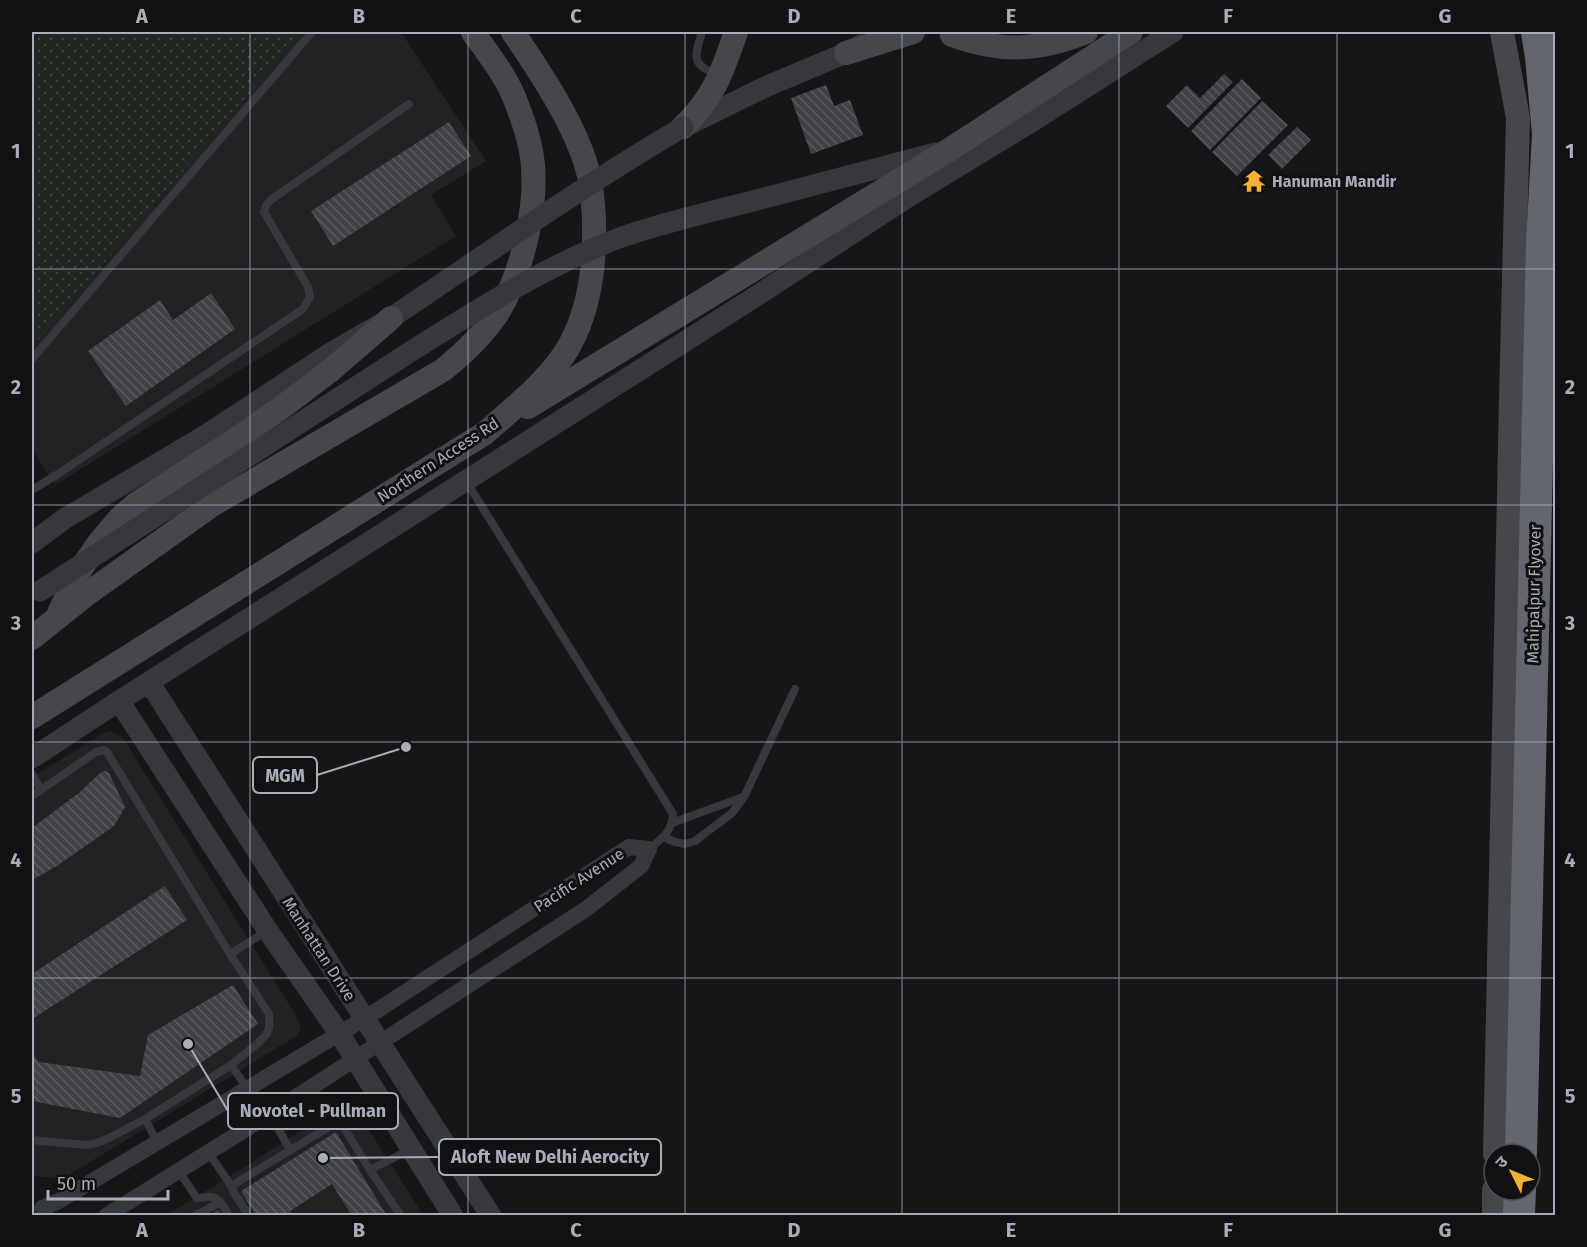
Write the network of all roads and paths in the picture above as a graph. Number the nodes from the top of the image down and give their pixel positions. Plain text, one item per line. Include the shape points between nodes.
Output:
1 (312, 32) edge
2 (473, 32) edge
3 (513, 32) edge
4 (702, 32) edge
5 (736, 32) edge
6 (885, 32) edge
7 (913, 32) edge
8 (1086, 32) edge
9 (1131, 32) edge
10 (1173, 32) edge
11 (1502, 32) edge
12 (1536, 32) edge
13 (952, 36) dead end
14 (846, 53) junction
15 (721, 75) junction
16 (409, 104) dead end
17 (683, 127) junction
18 (949, 150) junction
19 (391, 318) junction
20 (32, 359) edge
21 (485, 433) junction
22 (466, 480) junction
23 (32, 490) edge
24 (32, 543) edge
25 (36, 594) edge
26 (57, 618) junction
27 (32, 638) edge
28 (149, 682) junction
29 (795, 689) dead end
30 (119, 701) junction
31 (32, 717) edge
32 (32, 758) edge
33 (32, 774) edge
34 (41, 790) junction
35 (32, 796) edge
36 (744, 797) junction
37 (672, 823) junction
38 (664, 837) junction
39 (649, 849) junction
40 (267, 931) junction
41 (230, 954) junction
42 (364, 1019) junction
43 (339, 1033) junction
44 (380, 1043) junction
45 (355, 1058) junction
46 (231, 1065) junction
47 (247, 1088) junction
48 (270, 1114) junction
49 (145, 1119) junction
50 (32, 1140) edge
51 (158, 1142) junction
52 (1495, 1142) edge
53 (1521, 1142) edge
54 (411, 1149) junction
55 (290, 1150) junction
56 (208, 1152) junction
57 (178, 1170) junction
58 (370, 1170) junction
59 (232, 1187) junction
60 (220, 1202) junction
61 (43, 1210) edge
62 (116, 1212) edge
63 (195, 1215) edge
64 (229, 1215) edge
65 (249, 1215) edge
66 (401, 1215) edge
67 (453, 1215) edge
68 (491, 1215) edge

1 - 20 lane
2 - 26 main road via 516,100 531,151 532,207 525,246 506,299 496,315 481,336 443,370 212,505
3 - 21 main road, Northern Access Rd via 558,103 579,146 588,174 595,236 588,300 577,330 543,378
4 - 15 lane via 696,60 703,69
5 - 15 main road
6 - 14 street
7 - 14 main road
8 - 13 main road via 1059,42 1010,48 990,47
9 - 18 main road
10 - 22 street
11 - 52 main road via 1518,118
12 - 53 highway, Mahipalpur Flyover via 1548,134 1542,243
14 - 17 street
15 - 17 main road via 703,107
16 - 23 lane via 266,205 264,212 308,287 310,297 303,309
17 - 19 street, bridge via 585,187
18 - 21 main road
18 - 25 street, bridge via 695,215 586,252 471,314
19 - 24 street via 64,519
19 - 26 main road via 285,405 119,519 76,576
21 - 31 main road, Northern Access Rd
22 - 28 street
22 - 37 lane via 673,814
26 - 27 main road
28 - 30 street
28 - 42 street, Manhattan Drive
29 - 36 lane
30 - 32 street
30 - 40 street, Manhattan Drive
33 - 34 lane
34 - 35 lane
34 - 41 lane via 96,752 107,752
36 - 37 lane
36 - 38 lane via 732,813 695,841 675,842
37 - 38 lane
38 - 39 lane
39 - 42 street, Pacific Avenue via 630,847
39 - 44 street, Pacific Avenue via 642,867 586,909
40 - 41 lane
40 - 43 street, Manhattan Drive
41 - 46 lane via 270,1020 267,1034
42 - 43 street, Pacific Avenue
42 - 44 street, Manhattan Drive
43 - 45 street, Manhattan Drive
43 - 47 street, Pacific Avenue
44 - 45 street, Pacific Avenue
44 - 68 street, Manhattan Drive
45 - 48 street, Pacific Avenue
45 - 54 street, Manhattan Drive
46 - 47 lane
46 - 49 lane
47 - 51 street, Pacific Avenue
48 - 55 lane
48 - 56 street, Pacific Avenue
49 - 50 lane via 97,1143
49 - 51 lane
51 - 61 street, Pacific Avenue
54 - 58 lane
54 - 67 street, Manhattan Drive
55 - 58 lane via 337,1122
55 - 59 lane
56 - 57 street, Pacific Avenue
56 - 59 lane
57 - 60 lane via 197,1198 216,1198
57 - 62 street, Pacific Avenue
58 - 66 lane
59 - 65 lane
60 - 63 lane
60 - 64 lane

